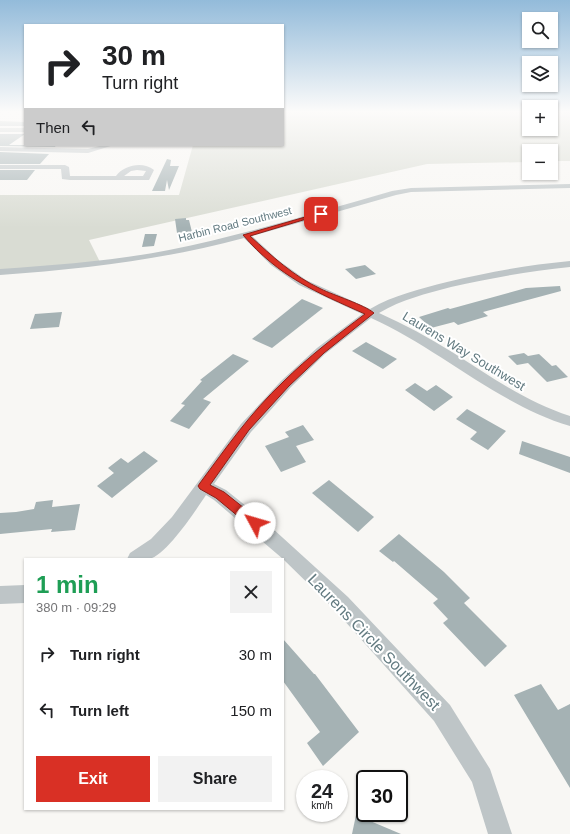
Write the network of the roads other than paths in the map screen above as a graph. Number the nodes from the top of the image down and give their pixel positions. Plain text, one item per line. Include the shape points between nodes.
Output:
1 (72, 150) edge
2 (92, 150) edge
3 (0, 167) edge
4 (118, 178) dead end
5 (570, 186) edge
6 (246, 235) junction
7 (570, 264) edge
8 (0, 272) edge
9 (370, 313) junction
10 (570, 421) edge
11 (203, 486) junction
12 (137, 558) edge
13 (24, 594) edge
14 (0, 595) edge
15 (500, 834) edge

1 - 2 street
3 - 4 street via 66,167 65,177
5 - 6 street, Harbin Road Southwest via 411,190
6 - 8 street, Harbin Road Southwest via 118,262
6 - 9 street, Laurens Way Southwest via 294,278
7 - 9 street via 506,272 411,294
9 - 10 street, Laurens Way Southwest via 429,344 530,406
9 - 11 street via 321,351 286,384 246,428
11 - 12 street via 178,522 157,544
11 - 15 street, Laurens Circle Southwest via 220,495 255,523 341,603 442,713 482,777
13 - 14 street

